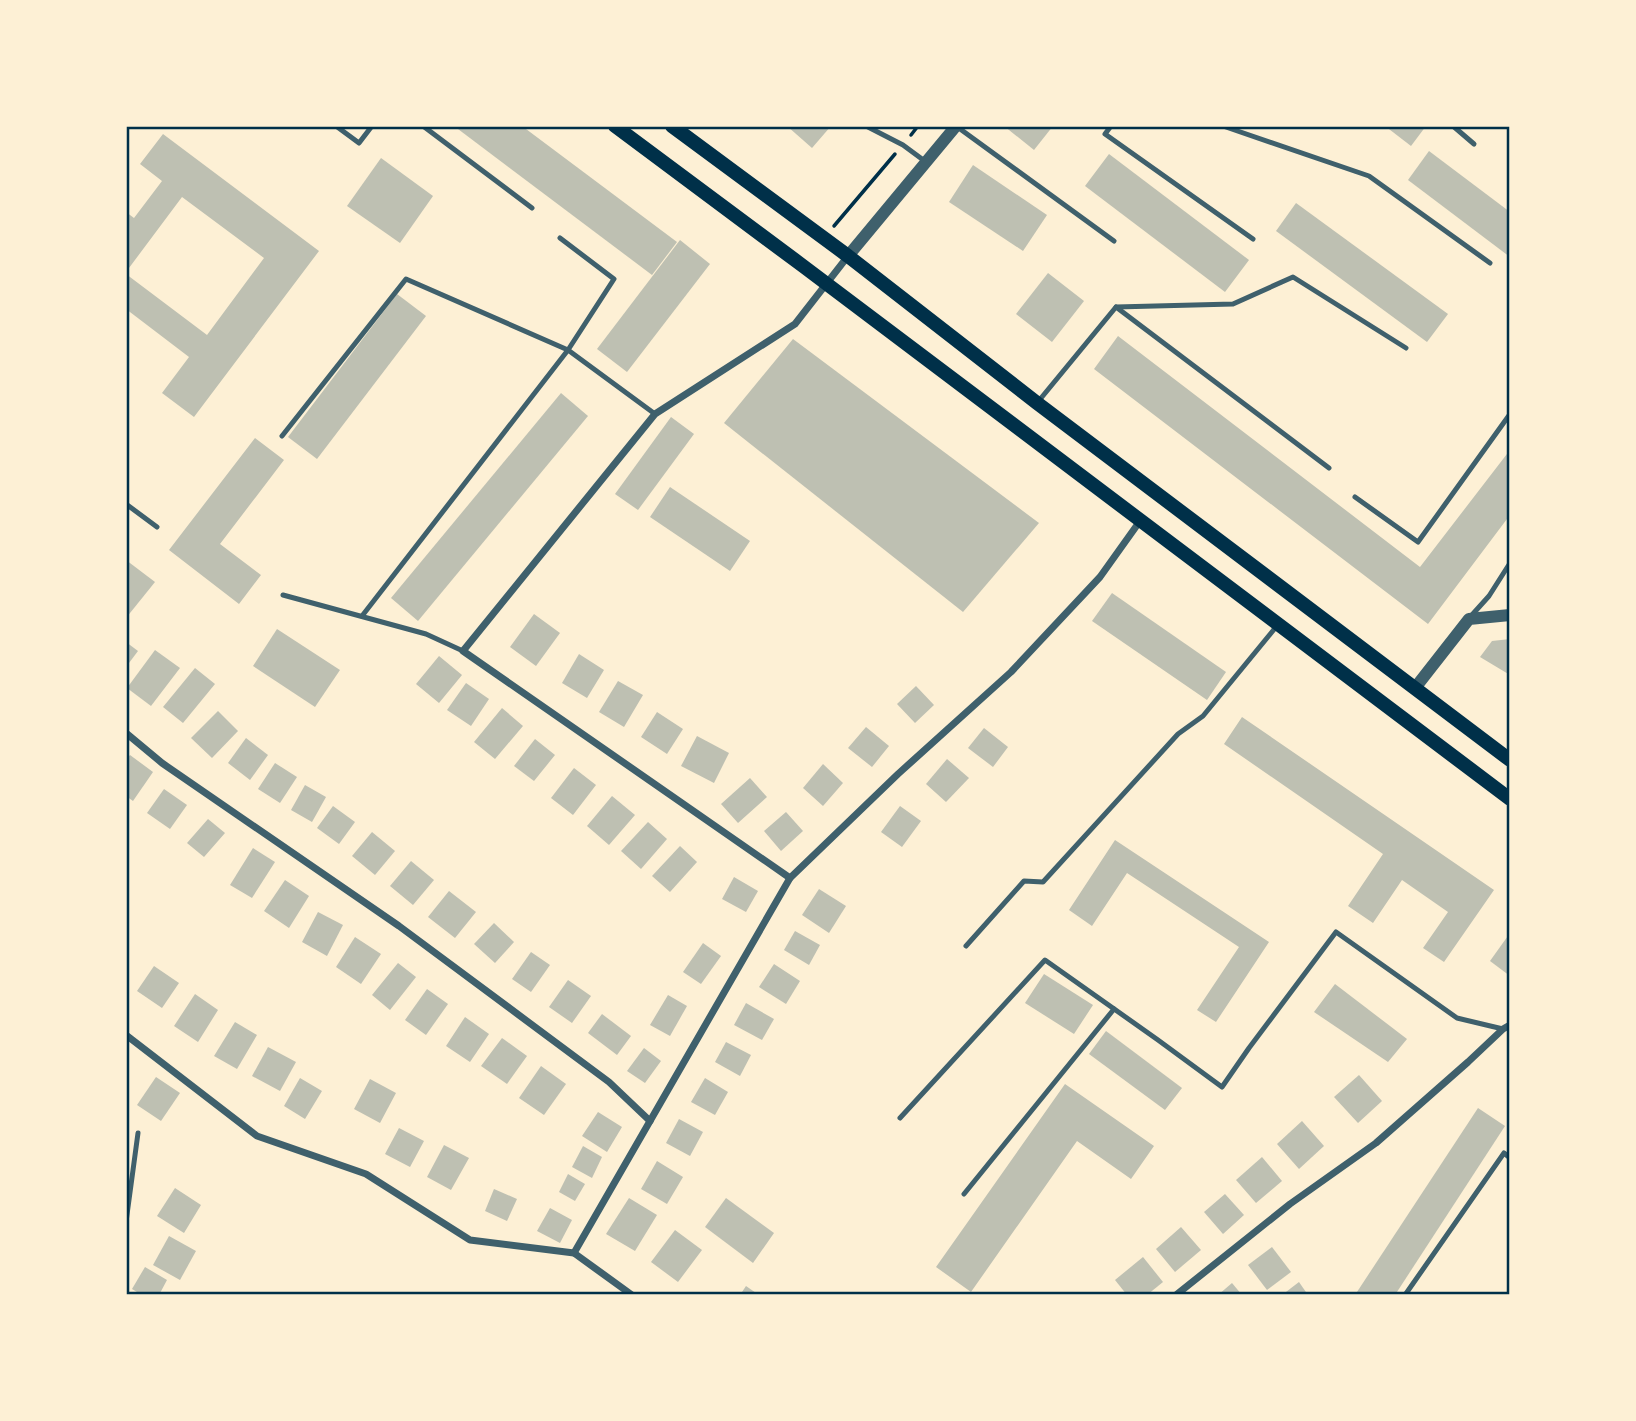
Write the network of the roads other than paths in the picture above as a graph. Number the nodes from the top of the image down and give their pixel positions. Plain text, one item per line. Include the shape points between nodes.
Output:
1 (336, 126) edge
2 (372, 126) edge
3 (423, 126) edge
4 (615, 126) edge
5 (672, 126) edge
6 (866, 126) edge
7 (956, 126) edge
8 (1111, 126) edge
9 (1223, 126) edge
10 (1453, 126) edge
11 (1474, 144) dead end
12 (926, 162) junction
13 (532, 208) dead end
14 (560, 238) dead end
15 (1253, 239) dead end
16 (1114, 241) dead end
17 (848, 256) junction
18 (1490, 263) dead end
19 (827, 284) junction
20 (1116, 307) junction
21 (1406, 348) dead end
22 (568, 350) junction
23 (1037, 402) junction
24 (655, 414) junction
25 (1510, 414) edge
26 (282, 436) dead end
27 (1329, 468) dead end
28 (1355, 497) dead end
29 (126, 504) edge
30 (1141, 521) junction
31 (157, 527) dead end
32 (1510, 563) edge
33 (284, 595) dead end
34 (1510, 615) edge
35 (362, 616) junction
36 (1469, 618) junction
37 (1278, 624) junction
38 (463, 651) junction
39 (1415, 688) junction
40 (126, 733) edge
41 (1510, 760) edge
42 (1510, 799) edge
43 (790, 878) junction
44 (966, 946) dead end
45 (1114, 1009) junction
46 (1507, 1027) edge
47 (126, 1035) edge
48 (900, 1118) dead end
49 (650, 1121) junction
50 (138, 1133) dead end
51 (1510, 1158) edge
52 (964, 1194) dead end
53 (126, 1222) edge
54 (574, 1252) junction
55 (632, 1295) edge
56 (1176, 1295) edge
57 (1405, 1295) edge

1 - 2 lane via 359,143
3 - 13 lane
4 - 19 main road
5 - 17 main road
6 - 12 lane
7 - 12 street
7 - 16 lane
8 - 15 lane via 1105,134
9 - 18 lane via 1369,176
10 - 11 lane
12 - 17 street
14 - 22 lane via 614,279
17 - 19 street
17 - 23 main road
19 - 24 street via 795,324
19 - 30 main road
20 - 21 lane via 1233,303 1293,277
20 - 23 lane
20 - 27 lane
22 - 24 lane
22 - 26 lane via 406,279
22 - 35 lane
23 - 39 main road
24 - 38 street
25 - 28 lane via 1418,542
29 - 31 lane
30 - 37 main road
30 - 43 street via 1100,577 1011,672
32 - 36 lane
33 - 35 lane
34 - 36 street
35 - 38 lane via 426,634
36 - 39 street
37 - 42 main road
37 - 44 lane via 1203,716 1178,734 1044,882 1024,881
38 - 43 street
39 - 41 main road
40 - 49 street via 162,764 416,939 609,1082
43 - 49 street
45 - 46 lane via 1222,1087 1336,932 1457,1018
45 - 48 lane via 1045,960
45 - 52 lane
46 - 56 street via 1376,1143
47 - 54 street via 257,1136 366,1174 470,1240
49 - 54 street
50 - 53 lane
51 - 57 lane via 1504,1153
54 - 55 street

